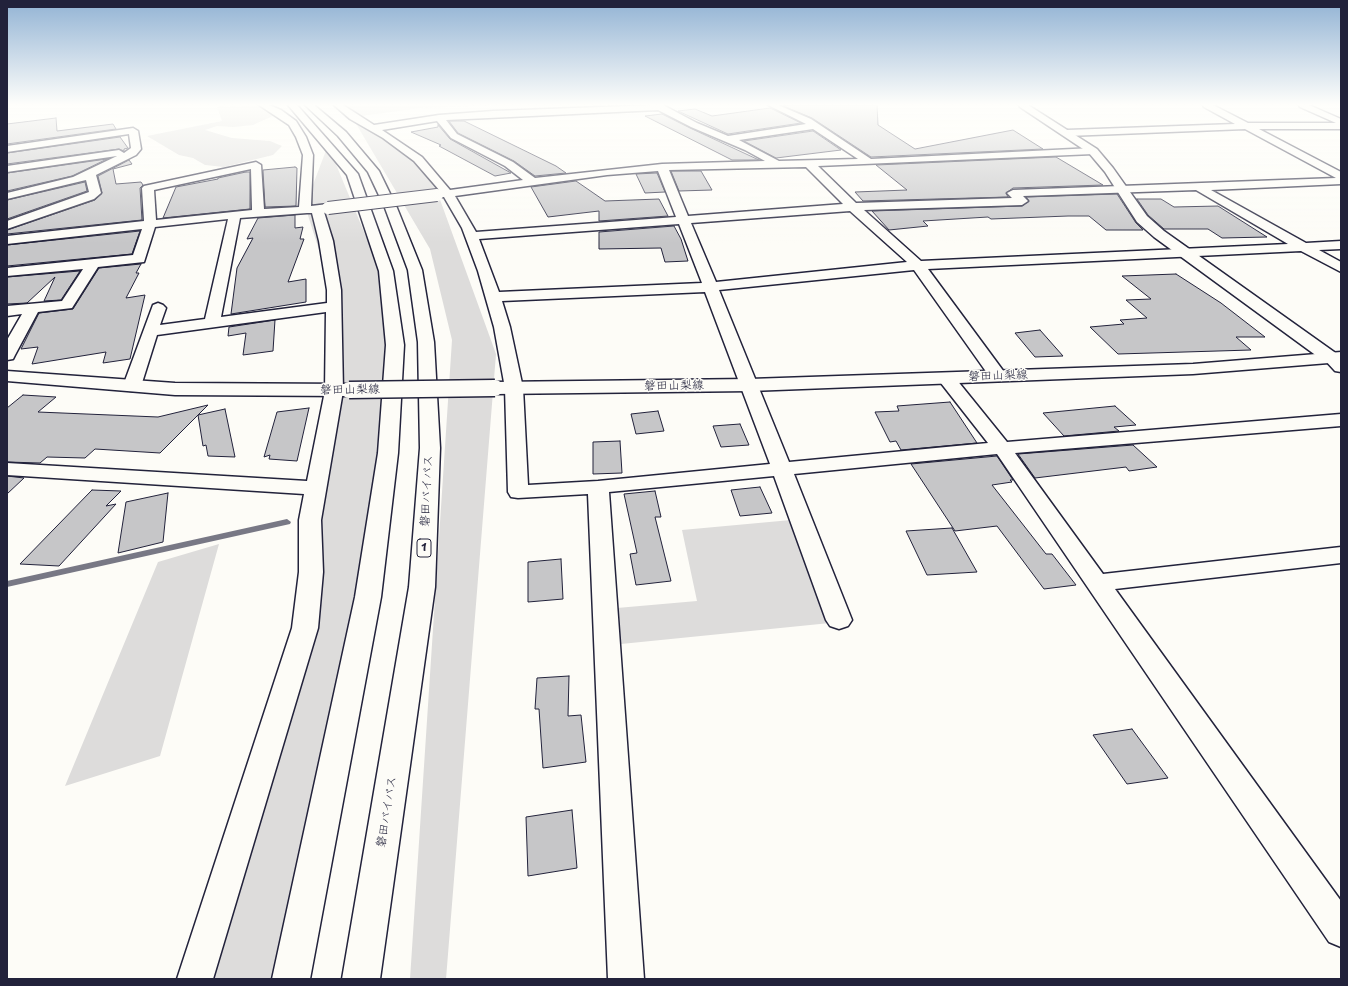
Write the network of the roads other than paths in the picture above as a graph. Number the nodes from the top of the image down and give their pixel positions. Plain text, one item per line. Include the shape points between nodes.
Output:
1 (306, 151) edge
2 (340, 151) edge
3 (350, 151) edge
4 (407, 151) edge
5 (484, 151) edge
6 (754, 151) edge
7 (852, 151) edge
8 (1294, 151) edge
9 (134, 152) joint
10 (1093, 152) joint
11 (869, 162) junction
12 (775, 163) junction
13 (808, 163) junction
14 (662, 167) junction
15 (7, 169) edge
16 (90, 173) junction
17 (1341, 176) edge
18 (1341, 181) edge
19 (533, 182) junction
20 (1315, 182) junction
21 (1198, 187) junction
22 (1123, 189) junction
23 (1336, 192) dead end
24 (443, 194) junction
25 (7, 196) edge
26 (853, 207) junction
27 (317, 209) junction
28 (258, 213) junction
29 (235, 215) junction
30 (684, 220) junction
31 (150, 224) junction
32 (7, 225) edge
33 (471, 236) junction
34 (7, 240) edge
35 (1341, 245) edge
36 (1303, 246) junction
37 (1181, 252) junction
38 (94, 263) junction
39 (918, 265) junction
40 (1341, 268) edge
41 (7, 272) edge
42 (711, 287) junction
43 (493, 297) junction
44 (335, 306) junction
45 (158, 308) dead end
46 (32, 309) junction
47 (7, 311) edge
48 (212, 322) junction
49 (150, 331) junction
50 (7, 355) edge
51 (1338, 361) edge
52 (7, 376) edge
53 (998, 376) junction
54 (946, 378) junction
55 (750, 385) junction
56 (132, 386) junction
57 (504, 388) junction
58 (342, 390) junction
59 (1341, 420) edge
60 (1002, 448) junction
61 (7, 469) edge
62 (783, 469) junction
63 (598, 487) junction
64 (316, 488) junction
65 (1341, 555) edge
66 (1096, 583) junction
67 (839, 620) dead end
68 (1341, 930) edge
69 (196, 979) edge
70 (291, 979) edge
71 (360, 979) edge
72 (626, 979) edge

1 - 27 street
2 - 70 main road, 磐田バイパス / 1 via 352,174 386,271 395,345 388,453 368,597
3 - 71 main road, 磐田バイパス / 1 via 373,171 392,208 414,270 426,342 430,448 422,587
4 - 24 street via 418,159
5 - 19 street via 510,164
6 - 12 street
7 - 11 street
8 - 17 street
9 - 15 street
9 - 16 street
10 - 11 street
10 - 22 main road
11 - 13 street
12 - 13 street
12 - 14 street
13 - 26 street
14 - 19 street
14 - 30 street
16 - 25 street via 64,183
16 - 32 street via 95,193 90,197
18 - 20 street
19 - 24 street
20 - 21 street
20 - 23 street
21 - 22 street
21 - 36 street
22 - 26 street via 1013,193 1022,201
22 - 37 main road via 1142,219
24 - 27 street, bridge
24 - 33 street
26 - 30 street
26 - 39 street
27 - 28 street
27 - 44 street via 326,241
28 - 29 street
28 - 31 street via 256,165 148,188
29 - 31 street
29 - 48 street
30 - 33 street
30 - 42 street
31 - 34 street
31 - 38 street via 139,259
33 - 43 street
35 - 36 street
36 - 37 street
36 - 40 street
37 - 39 street
37 - 51 main road
38 - 41 street
38 - 46 street via 67,306
39 - 42 street
39 - 53 street
42 - 43 street
42 - 55 street
43 - 57 street via 502,327
44 - 48 street
44 - 58 street
45 - 49 street
46 - 47 street
46 - 50 street
48 - 49 street
49 - 56 street
51 - 53 main road, 磐田山梨線
52 - 56 main road, 磐田山梨線
53 - 54 main road, 磐田山梨線
54 - 55 main road, 磐田山梨線
54 - 60 street
55 - 57 main road, 磐田山梨線
55 - 62 street
56 - 58 main road, 磐田山梨線 via 175,389
57 - 58 main road, 磐田山梨線, bridge
57 - 63 street via 518,492
58 - 64 street
59 - 60 street
60 - 62 street
60 - 66 street
61 - 64 street
62 - 63 street
62 - 67 street
63 - 72 street
64 - 69 street via 310,520 311,572 304,628
65 - 66 street
66 - 68 street

